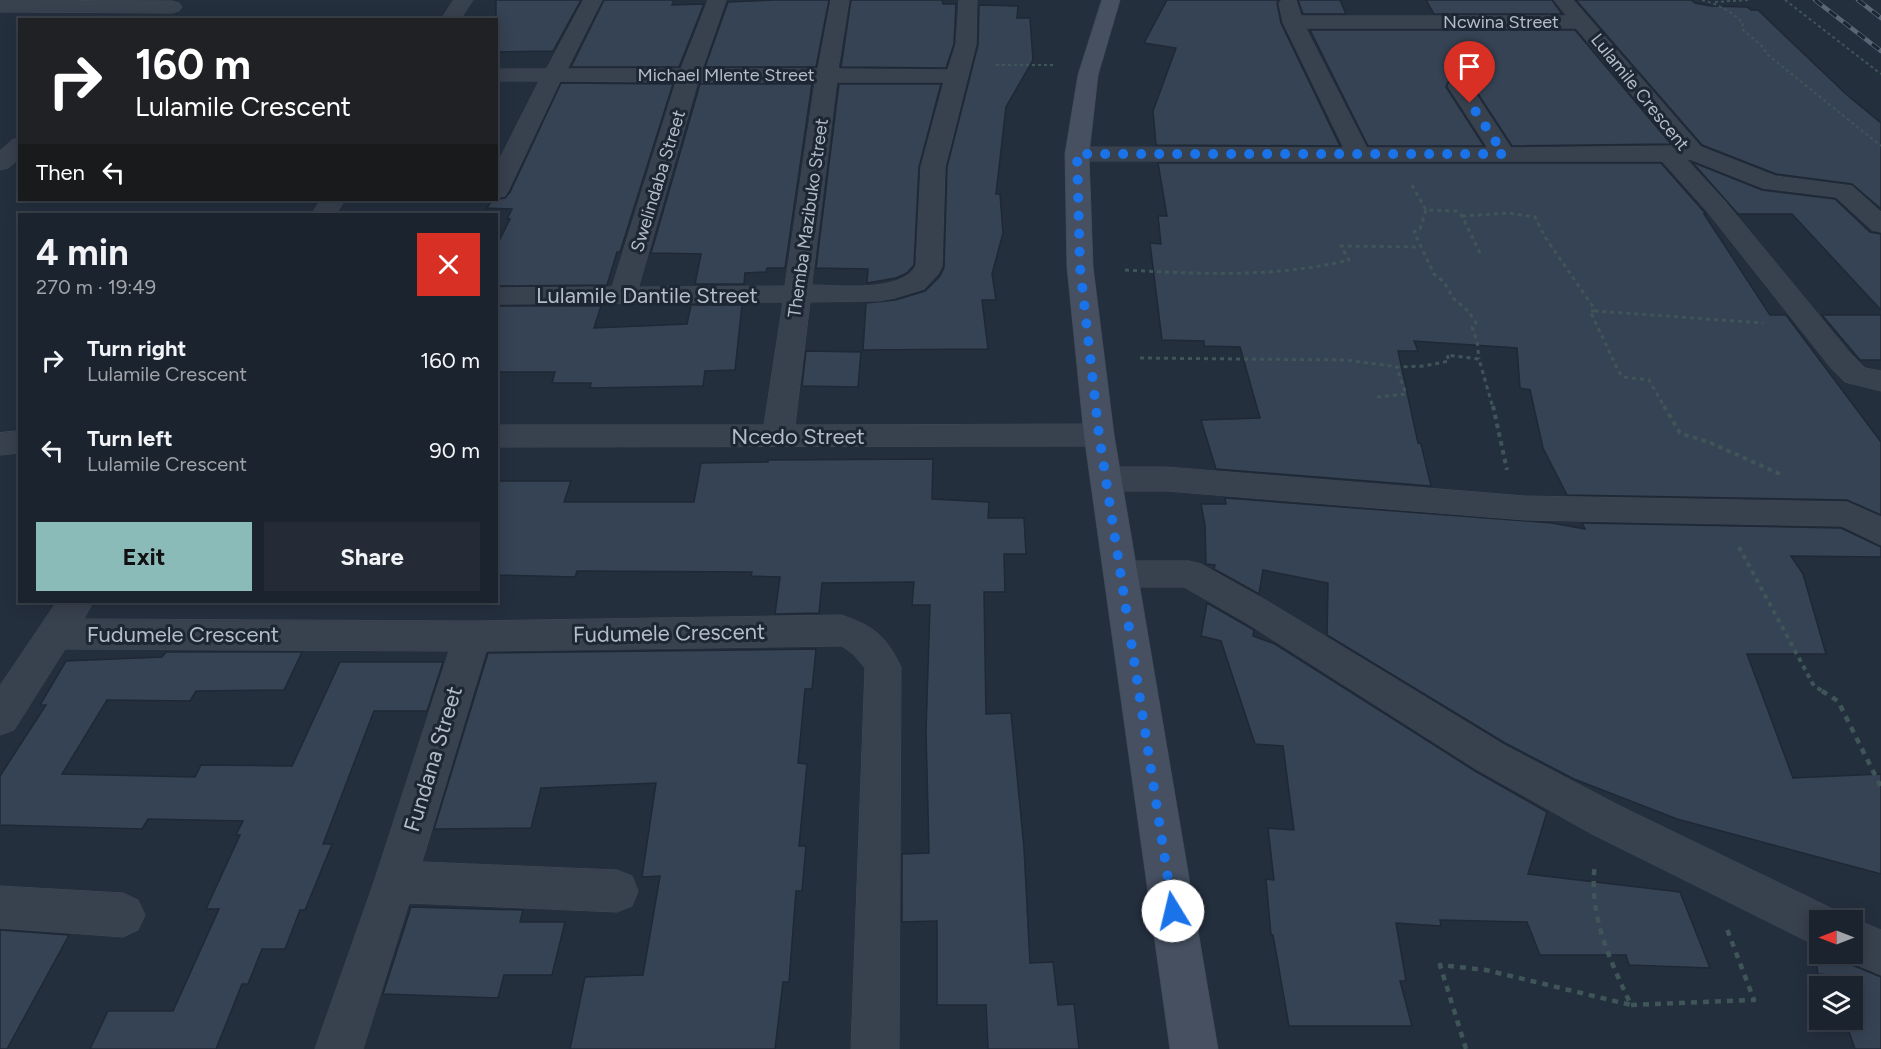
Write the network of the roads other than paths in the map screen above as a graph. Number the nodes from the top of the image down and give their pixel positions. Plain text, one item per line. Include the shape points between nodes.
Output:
1 (464, 0) edge
2 (593, 0) edge
3 (717, 0) edge
4 (840, 0) edge
5 (969, 0) edge
6 (1111, 0) edge
7 (1290, 0) edge
8 (1404, 0) edge
9 (1563, 0) edge
10 (0, 6) edge
11 (170, 9) edge
12 (451, 18) edge
13 (1293, 22) junction
14 (1420, 22) junction
15 (1583, 22) junction
16 (957, 70) junction
17 (498, 75) edge
18 (553, 75) junction
19 (689, 75) junction
20 (827, 75) junction
21 (1459, 86) dead end
22 (18, 148) edge
23 (1693, 152) junction
24 (1358, 153) junction
25 (1667, 153) junction
26 (1077, 154) junction
27 (1504, 154) junction
28 (0, 163) edge
29 (498, 187) edge
30 (1881, 225) edge
31 (623, 294) junction
32 (798, 294) junction
33 (498, 296) edge
34 (1881, 381) edge
35 (1099, 435) junction
36 (498, 436) edge
37 (778, 436) junction
38 (18, 442) edge
39 (0, 444) edge
40 (1107, 479) junction
41 (1881, 532) edge
42 (1122, 574) junction
43 (75, 603) edge
44 (56, 634) junction
45 (472, 636) junction
46 (0, 718) edge
47 (395, 882) junction
48 (617, 891) dead end
49 (0, 908) edge
50 (123, 915) dead end
51 (1809, 919) edge
52 (1863, 945) edge
53 (1881, 952) edge
54 (339, 1049) edge
55 (875, 1049) edge
56 (1194, 1049) edge

1 - 12 street
2 - 18 street
3 - 19 street, Swelindaba Street
4 - 20 street, Themba Mazibuko Street
5 - 16 street via 966,44
6 - 26 street via 1088,75
7 - 13 street
8 - 14 street, Ncwina Street
9 - 15 street, Lulamile Crescent
10 - 11 street
13 - 14 street, Ncwina Street
13 - 24 street
14 - 15 street, Ncwina Street
15 - 23 street, Lulamile Crescent
16 - 20 street, Michael Mlente Street
16 - 32 street, Lulamile Dantile Street via 933,167 929,266 924,279 909,287 879,293
17 - 18 street, Michael Mlente Street
18 - 19 street, Michael Mlente Street
18 - 29 street
19 - 20 street, Michael Mlente Street
19 - 31 street, Swelindaba Street
20 - 32 street, Themba Mazibuko Street
21 - 27 street
22 - 28 street
23 - 25 street, Lulamile Crescent
23 - 30 street via 1771,183 1843,191
24 - 26 street, Lulamile Crescent
24 - 27 street, Lulamile Crescent
25 - 27 street, Lulamile Crescent
25 - 34 street via 1715,205 1855,375
26 - 35 street via 1080,267
31 - 32 street, Lulamile Dantile Street
31 - 33 street, Lulamile Dantile Street
32 - 37 street, Themba Mazibuko Street
35 - 37 street, Ncedo Street
35 - 40 street
36 - 37 street, Ncedo Street
38 - 39 street
40 - 41 street via 1166,478 1525,508 1847,514
40 - 42 street
42 - 51 street via 1189,574 1490,757 1606,820
42 - 56 street
43 - 44 street
44 - 45 street, Fudumele Crescent
44 - 46 street
45 - 47 street, Fundana Street
45 - 55 street, Fudumele Crescent via 841,630 865,641 883,667
47 - 48 street
47 - 54 street, Fundana Street
49 - 50 street
52 - 53 street

